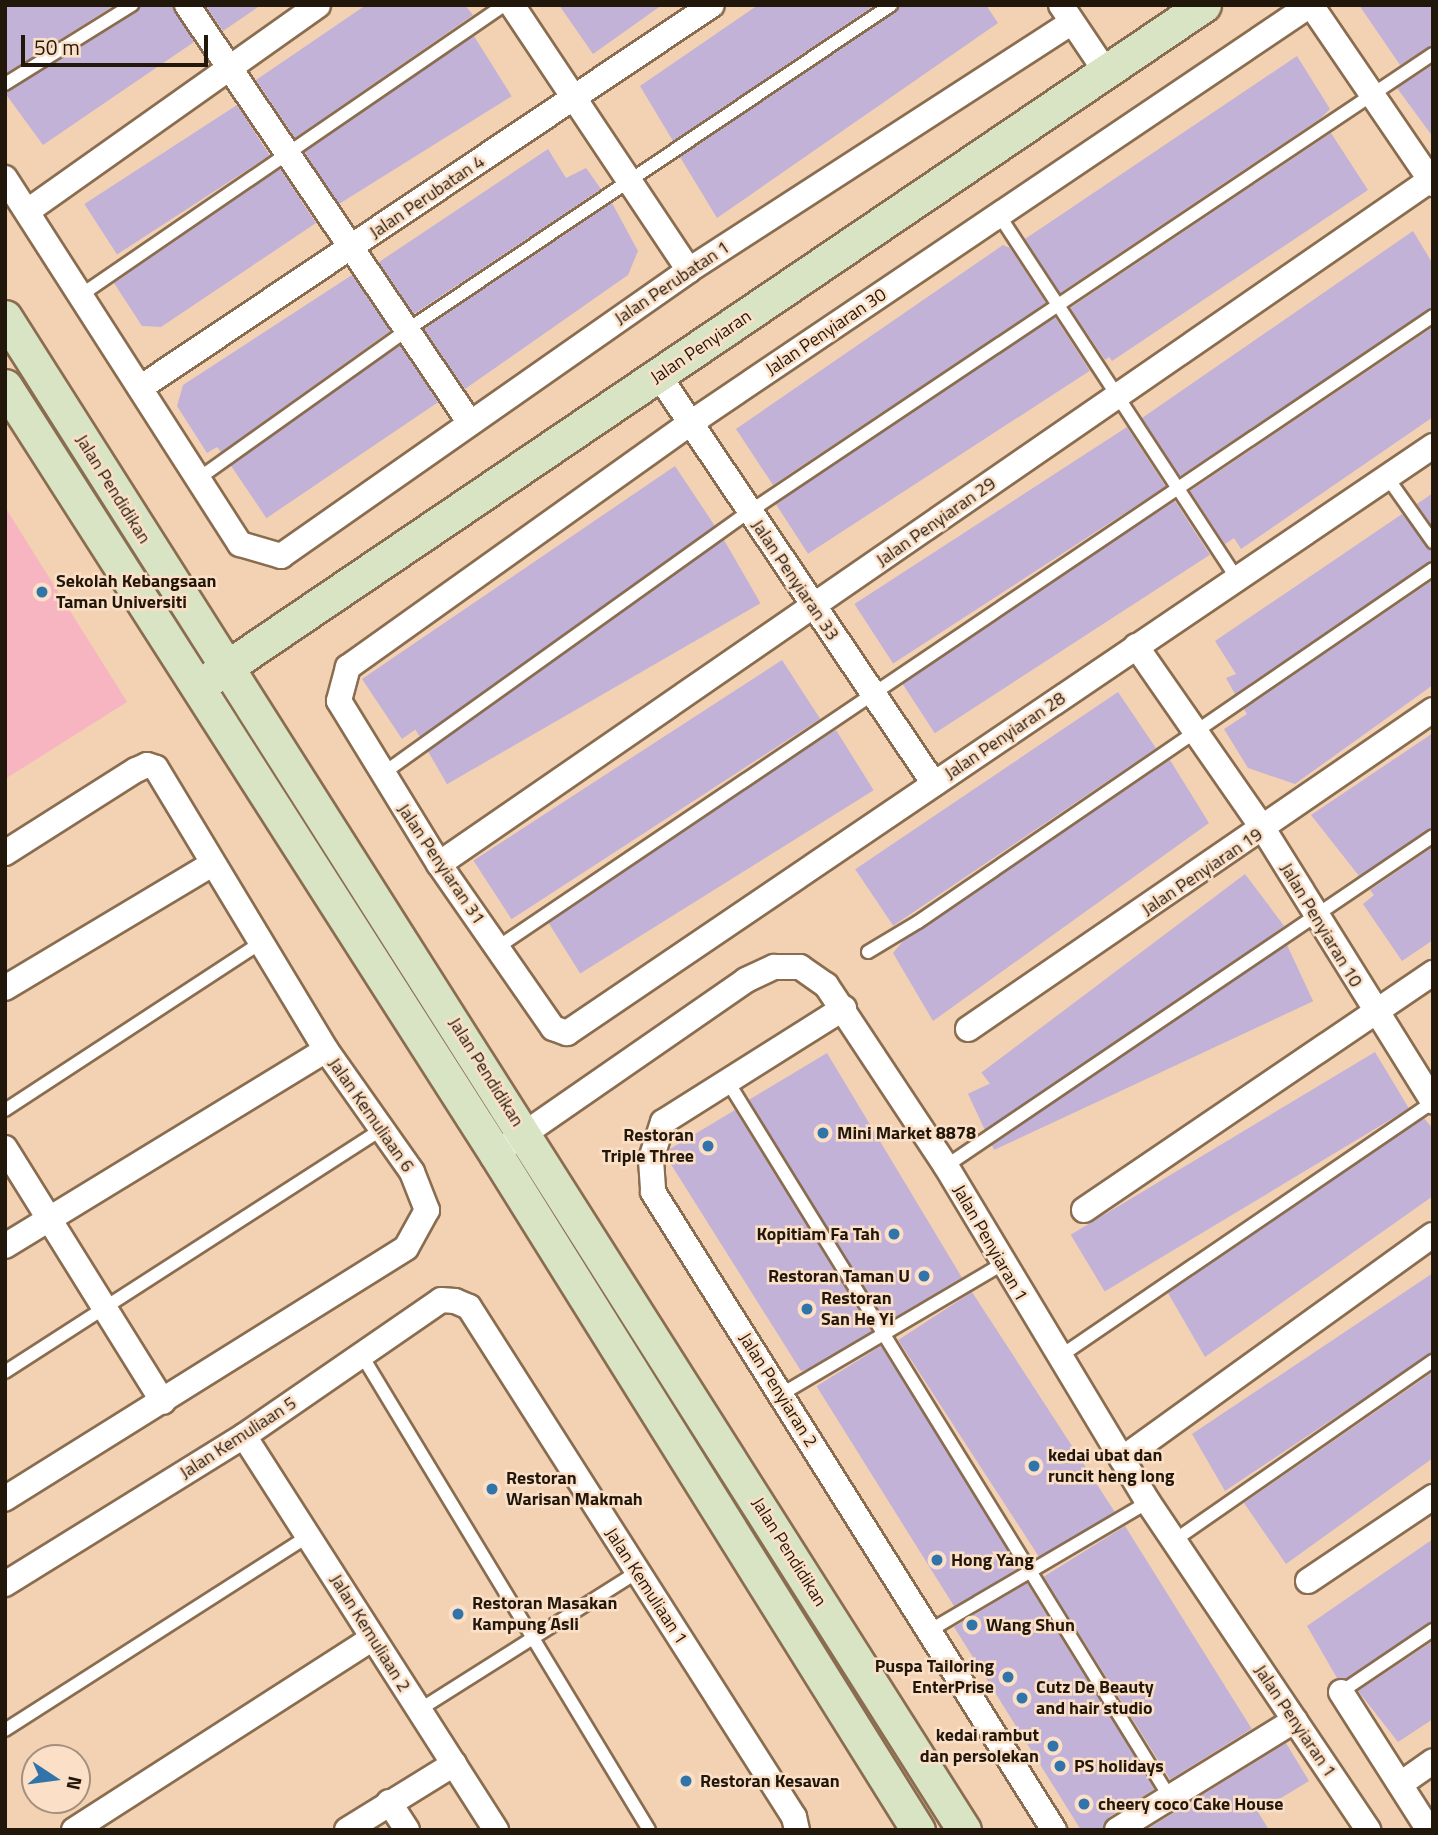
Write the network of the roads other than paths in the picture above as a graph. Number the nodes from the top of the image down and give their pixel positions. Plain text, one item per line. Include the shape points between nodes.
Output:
1 (132, 5) edge
2 (187, 5) edge
3 (318, 5) edge
4 (504, 5) edge
5 (512, 5) edge
6 (712, 5) edge
7 (891, 5) edge
8 (1203, 5) edge
9 (1310, 5) edge
10 (1066, 13) edge
11 (1433, 54) edge
12 (229, 65) junction
13 (1106, 72) junction
14 (5, 84) edge
15 (1372, 95) junction
16 (575, 99) junction
17 (285, 151) junction
18 (5, 178) edge
19 (1432, 181) edge
20 (631, 183) junction
21 (29, 210) junction
22 (999, 215) junction
23 (351, 248) junction
24 (689, 270) junction
25 (81, 295) junction
26 (1060, 306) junction
27 (1433, 316) edge
28 (5, 317) edge
29 (407, 330) junction
30 (659, 376) junction
31 (5, 386) edge
32 (140, 388) junction
33 (1118, 396) junction
34 (471, 423) junction
35 (689, 424) junction
36 (1433, 446) edge
37 (1387, 477) junction
38 (198, 479) junction
39 (1177, 486) junction
40 (750, 512) junction
41 (1433, 542) edge
42 (1433, 569) edge
43 (1237, 579) junction
44 (813, 607) junction
45 (1136, 646) junction
46 (224, 666) junction
47 (348, 667) joint
48 (198, 688) junction
49 (872, 694) junction
50 (1433, 710) edge
51 (1195, 729) junction
52 (381, 775) junction
53 (934, 784) junction
54 (1264, 830) junction
55 (1433, 836) edge
56 (5, 853) edge
57 (212, 864) junction
58 (439, 864) junction
59 (1316, 917) junction
60 (260, 943) junction
61 (498, 947) junction
62 (868, 951) dead end
63 (1433, 974) edge
64 (5, 988) edge
65 (844, 1009) junction
66 (1373, 1012) junction
67 (578, 1028) joint
68 (968, 1029) dead end
69 (326, 1050) junction
70 (728, 1082) junction
71 (1433, 1102) edge
72 (5, 1110) edge
73 (382, 1129) junction
74 (525, 1134) junction
75 (5, 1148) edge
76 (496, 1154) junction
77 (946, 1166) junction
78 (1084, 1210) dead end
79 (50, 1217) junction
80 (1433, 1235) edge
81 (5, 1247) edge
82 (1001, 1265) junction
83 (469, 1307) joint
84 (106, 1309) junction
85 (885, 1336) junction
86 (361, 1354) junction
87 (1059, 1357) junction
88 (1433, 1361) edge
89 (5, 1372) edge
90 (780, 1395) junction
91 (163, 1402) junction
92 (244, 1436) junction
93 (1122, 1459) junction
94 (1433, 1497) edge
95 (5, 1499) edge
96 (1148, 1502) junction
97 (308, 1536) junction
98 (1175, 1540) junction
99 (637, 1572) junction
100 (1033, 1572) junction
101 (1308, 1581) dead end
102 (5, 1584) edge
103 (1433, 1630) edge
104 (929, 1632) junction
105 (532, 1634) junction
106 (373, 1638) junction
107 (1342, 1692) joint
108 (419, 1710) junction
109 (1295, 1720) junction
110 (5, 1730) edge
111 (1433, 1761) edge
112 (454, 1765) junction
113 (1402, 1783) junction
114 (1169, 1796) junction
115 (390, 1802) junction
116 (74, 1830) edge
117 (347, 1830) edge
118 (407, 1830) edge
119 (495, 1830) edge
120 (649, 1830) edge
121 (797, 1830) edge
122 (918, 1830) edge
123 (964, 1830) edge
124 (1054, 1830) edge
125 (1117, 1830) edge
126 (1368, 1830) edge
127 (1429, 1830) edge

1 - 14 lane
2 - 12 street
3 - 12 street
4 - 17 lane
5 - 16 street
6 - 16 street, Jalan Perubatan 4
7 - 20 lane
8 - 13 main road, Jalan Penyiaran
9 - 15 street
9 - 22 street, Jalan Penyiaran 30
10 - 13 street
10 - 24 street, Jalan Perubatan 1
11 - 15 lane
12 - 17 street
12 - 21 street
13 - 30 main road, Jalan Penyiaran
15 - 19 street
15 - 26 lane
16 - 20 street
16 - 23 street, Jalan Perubatan 4
17 - 23 street
17 - 25 lane
18 - 21 street
19 - 33 street, Jalan Penyiaran 29
20 - 24 street
20 - 29 lane
21 - 25 street
22 - 26 lane
22 - 35 street, Jalan Penyiaran 30
23 - 29 street
23 - 32 street, Jalan Perubatan 4
24 - 34 street, Jalan Perubatan 1
25 - 32 street
26 - 33 lane
26 - 40 lane
27 - 39 lane
28 - 46 main road, Jalan Pendidikan
29 - 34 street
29 - 38 lane
30 - 35 street, Jalan Penyiaran 33
30 - 46 main road, Jalan Penyiaran
31 - 48 main road, Jalan Pendidikan
32 - 38 street
33 - 39 lane
33 - 44 street, Jalan Penyiaran 29
34 - 38 street, Jalan Perubatan 1 via 281,556 240,544
35 - 40 street, Jalan Penyiaran 33
35 - 47 street, Jalan Penyiaran 30
36 - 37 street, Jalan Penyiaran 28
37 - 41 lane
37 - 43 street, Jalan Penyiaran 28
39 - 43 lane
39 - 49 lane
40 - 44 street, Jalan Penyiaran 33
40 - 52 lane
42 - 51 lane
43 - 45 street, Jalan Penyiaran 28
44 - 49 street, Jalan Penyiaran 33
44 - 58 street, Jalan Penyiaran 29
45 - 51 street, Jalan Penyiaran 10
45 - 53 street, Jalan Penyiaran 28
46 - 48 main road, Jalan Penyiaran
46 - 74 main road, Jalan Pendidikan
47 - 52 street, Jalan Penyiaran 31 via 339,701
48 - 76 main road, Jalan Pendidikan
49 - 53 street, Jalan Penyiaran 33
49 - 61 lane
50 - 54 street, Jalan Penyiaran 19
51 - 54 street, Jalan Penyiaran 10
51 - 62 lane via 918,922
52 - 58 street, Jalan Penyiaran 31
53 - 67 street, Jalan Penyiaran 28
54 - 59 street, Jalan Penyiaran 10
54 - 68 street, Jalan Penyiaran 19
55 - 59 lane
56 - 57 street, Jalan Kemuliaan 6 via 147,765 156,768
57 - 60 street, Jalan Kemuliaan 6
57 - 64 street
58 - 61 street, Jalan Penyiaran 31
59 - 66 street, Jalan Penyiaran 10
59 - 77 lane
60 - 69 street, Jalan Kemuliaan 6
60 - 72 lane
61 - 67 street, Jalan Penyiaran 31 via 552,1028 563,1034
63 - 66 street
65 - 70 street, Jalan Penyiaran 2
65 - 74 street, Jalan Penyiaran 1 via 826,985 800,967 774,967 746,980
65 - 77 street, Jalan Penyiaran 1
66 - 71 street, Jalan Penyiaran 10
66 - 78 street
69 - 73 street, Jalan Kemuliaan 6
69 - 79 street
70 - 85 lane
70 - 90 street, Jalan Penyiaran 2 via 663,1122 651,1160 653,1192
71 - 87 lane
73 - 84 lane
73 - 91 street, Jalan Kemuliaan 6 via 412,1172 427,1210 405,1248
74 - 76 street, Jalan Penyiaran 1
74 - 123 main road, Jalan Pendidikan
75 - 79 street
76 - 122 main road, Jalan Pendidikan
77 - 82 street, Jalan Penyiaran 1
79 - 81 street
79 - 84 street
80 - 93 street
82 - 85 lane
82 - 87 street, Jalan Penyiaran 1
83 - 86 street, Jalan Kemuliaan 5 via 441,1300
83 - 99 street, Jalan Kemuliaan 1
84 - 89 lane
84 - 91 street
85 - 90 lane
85 - 100 lane
86 - 92 street, Jalan Kemuliaan 5
86 - 105 lane
87 - 93 street, Jalan Penyiaran 1
88 - 98 lane
90 - 104 street, Jalan Penyiaran 2
91 - 95 street, Jalan Kemuliaan 6
92 - 97 street, Jalan Kemuliaan 2
92 - 102 street, Jalan Kemuliaan 5
93 - 96 street, Jalan Penyiaran 1
94 - 101 street
96 - 98 street, Jalan Penyiaran 1
96 - 100 lane
97 - 106 street, Jalan Kemuliaan 2
97 - 110 lane
98 - 109 street, Jalan Penyiaran 1
99 - 105 lane
99 - 121 street, Jalan Kemuliaan 1 via 794,1817
100 - 104 lane
100 - 114 lane
103 - 107 lane
104 - 124 street, Jalan Penyiaran 2
105 - 108 lane
105 - 120 lane
106 - 108 street, Jalan Kemuliaan 2
106 - 116 street
107 - 113 street
108 - 112 street, Jalan Kemuliaan 2
109 - 114 street
109 - 126 street, Jalan Penyiaran 1
111 - 113 street
112 - 115 street
112 - 119 street, Jalan Kemuliaan 2
113 - 127 street
114 - 125 street
115 - 117 street
115 - 118 street

